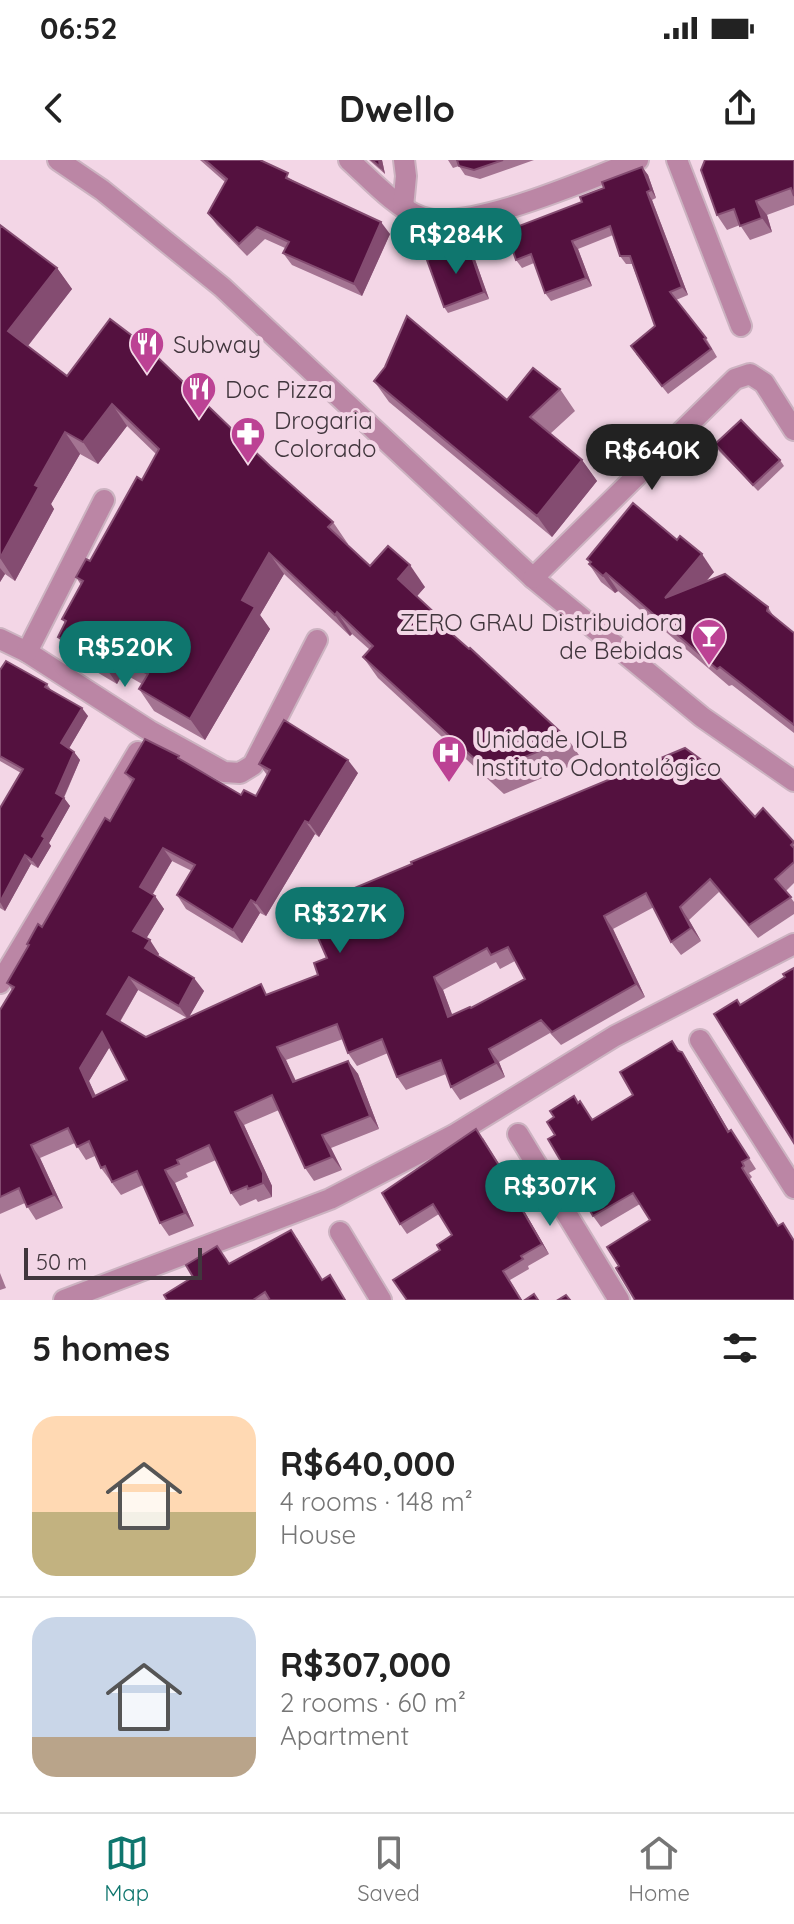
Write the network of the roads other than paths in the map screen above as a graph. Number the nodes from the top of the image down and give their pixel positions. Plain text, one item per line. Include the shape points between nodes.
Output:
1 (58, 160) edge
2 (349, 160) edge
3 (404, 160) edge
4 (638, 160) edge
5 (677, 160) edge
6 (403, 207) junction
7 (741, 326) dead end
8 (794, 430) edge
9 (104, 500) dead end
10 (533, 578) junction
11 (0, 639) edge
12 (317, 640) dead end
13 (27, 652) junction
14 (150, 731) junction
15 (794, 781) edge
16 (794, 944) edge
17 (0, 983) edge
18 (700, 1040) dead end
19 (518, 1134) dead end
20 (794, 1188) edge
21 (340, 1232) dead end
22 (64, 1300) edge
23 (381, 1300) edge
24 (619, 1300) edge

1 - 10 street via 222,287
2 - 6 street
3 - 6 street
4 - 6 street via 482,215 436,220
5 - 7 street
8 - 10 street via 764,383 750,374 735,379
9 - 13 street
10 - 15 street via 702,717
11 - 13 street
12 - 14 street via 253,765 240,773 224,772
13 - 14 street
14 - 17 street
16 - 22 street via 615,1036 454,1135 330,1199
18 - 20 street
19 - 24 street
21 - 23 street

